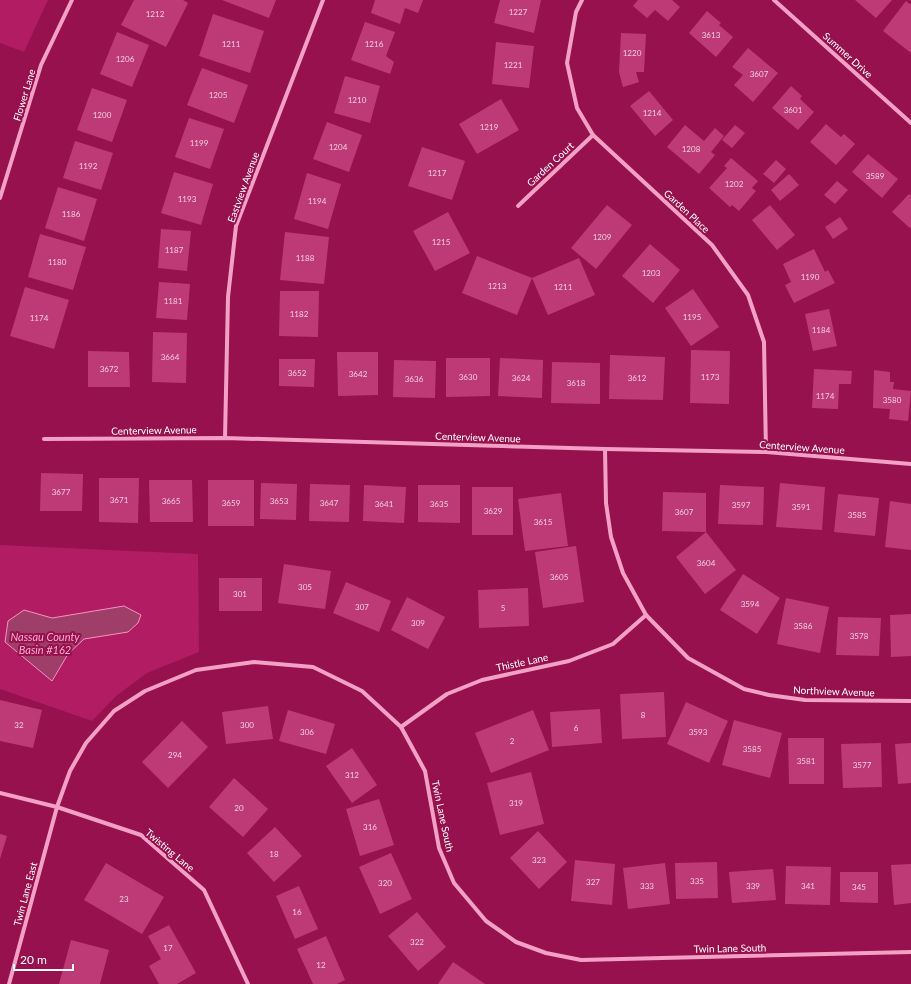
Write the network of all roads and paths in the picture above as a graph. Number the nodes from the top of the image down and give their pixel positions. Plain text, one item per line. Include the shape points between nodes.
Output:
1 (72, 0) edge
2 (322, 0) edge
3 (582, 0) edge
4 (774, 0) edge
5 (911, 123) edge
6 (593, 135) junction
7 (0, 198) edge
8 (518, 206) dead end
9 (225, 438) junction
10 (44, 439) dead end
11 (605, 449) junction
12 (766, 452) junction
13 (911, 464) edge
14 (646, 614) junction
15 (911, 700) edge
16 (401, 727) junction
17 (0, 793) edge
18 (57, 807) junction
19 (911, 952) edge
20 (9, 984) edge
21 (248, 984) edge

1 - 7 street, Flower Lane via 41,65
2 - 9 street, Eastview Avenue via 236,226 228,297
3 - 6 street, Garden Place via 576,12 567,63 577,108
4 - 5 street, Summer Drive
6 - 8 street, Garden Court
6 - 12 street, Garden Place via 712,245 748,295 764,342
9 - 10 street, Centerview Avenue
9 - 11 street, Centerview Avenue
11 - 12 street, Centerview Avenue
11 - 14 street, Northview Avenue via 606,503 611,537 623,574
12 - 13 street, Centerview Avenue
14 - 15 street, Northview Avenue via 688,658 744,689 805,700
14 - 16 street, Thistle Lane via 613,644 569,661 482,680 447,694
16 - 18 street, Twin Lane South via 362,691 313,667 254,662 196,670 145,691 114,712 82,750 70,771
16 - 19 street, Twin Lane South via 425,771 439,848 454,882 486,921 516,942 581,960
17 - 18 street, Twisting Lane
18 - 20 street, Twin Lane East
18 - 21 street, Twisting Lane via 141,835 204,890

